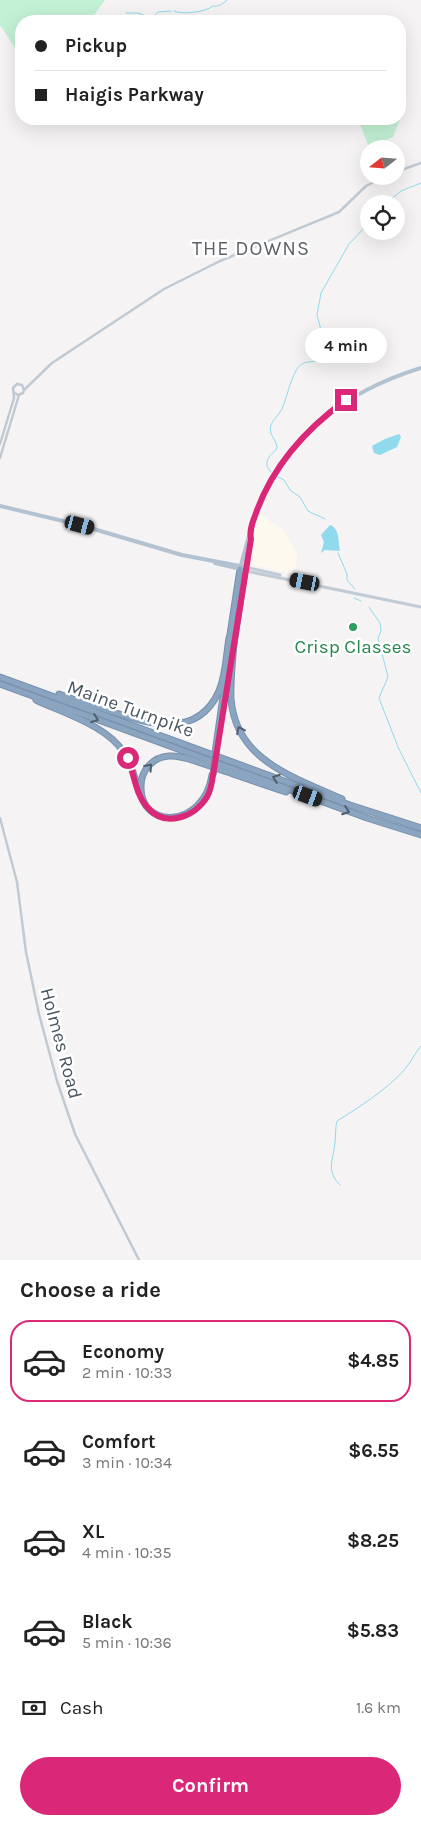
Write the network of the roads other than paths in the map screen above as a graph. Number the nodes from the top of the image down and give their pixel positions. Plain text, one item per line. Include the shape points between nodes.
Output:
1 (421, 163) edge
2 (405, 169) edge
3 (368, 185) edge
4 (421, 368) edge
5 (23, 388) junction
6 (14, 393) junction
7 (20, 395) junction
8 (0, 444) edge
9 (0, 458) edge
10 (0, 506) edge
11 (243, 568) junction
12 (421, 608) edge
13 (232, 640) junction
14 (0, 677) edge
15 (0, 684) edge
16 (8, 687) junction
17 (213, 775) junction
18 (308, 796) junction
19 (367, 811) junction
20 (0, 818) edge
21 (421, 828) edge
22 (421, 834) edge
23 (139, 1260) edge

1 - 2 street
3 - 5 street via 339,212 164,288 52,363
4 - 11 main road via 384,380 357,394 310,430 272,479 258,509
5 - 6 street via 20,384 15,385
5 - 7 street
6 - 7 street
6 - 8 street
7 - 9 street
10 - 11 main road
11 - 12 main road
11 - 13 highway
13 - 14 highway via 215,698 199,715 178,724 141,721
13 - 17 highway, bridge
19 -> 13 highway via 277,769 251,748 238,725 232,704
19 -> 14 highway, Maine Turnpike
15 - 16 highway, Maine Turnpike
16 - 17 highway via 114,740 128,758 144,804 157,816 174,819 190,813 207,797
16 -> 18 highway, Maine Turnpike
17 -> 18 highway via 202,802 184,815 167,817 156,813 142,796 141,778 146,768 160,758 171,756 183,757 300,797
18 -> 22 highway, Maine Turnpike
19 - 21 highway, Maine Turnpike
20 - 23 street, Holmes Road via 17,882 36,999 65,1108

